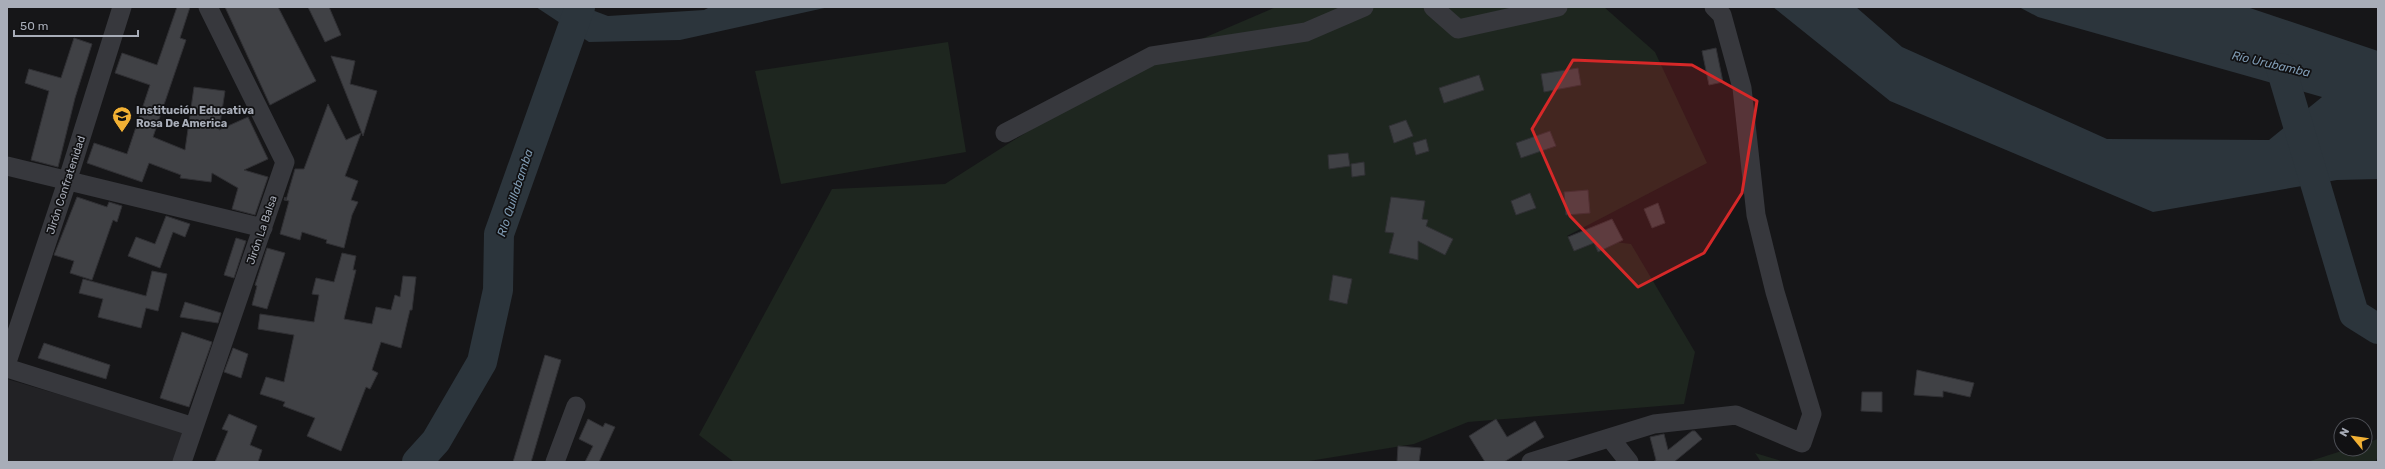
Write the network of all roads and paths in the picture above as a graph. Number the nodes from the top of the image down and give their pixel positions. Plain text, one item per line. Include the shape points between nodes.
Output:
1 (122, 7) edge
2 (208, 7) edge
3 (1364, 7) edge
4 (1433, 7) edge
5 (1558, 7) edge
6 (1714, 7) edge
7 (1005, 133) dead end
8 (7, 166) edge
9 (68, 182) junction
10 (263, 228) junction
11 (7, 362) edge
12 (7, 368) edge
13 (576, 406) dead end
14 (194, 427) junction
15 (1610, 438) junction
16 (182, 462) edge
17 (555, 462) edge
18 (1531, 462) edge
19 (1629, 462) edge

1 - 9 street, Jirón Confratenidad
2 - 10 street, Jirón La Balsa via 285,162
3 - 7 street via 1306,32 1152,56
4 - 5 street via 1458,29
6 - 15 street via 1722,15 1742,88 1756,215 1775,292 1812,414 1802,443 1736,415 1654,424
8 - 9 street
9 - 10 street
9 - 11 street, Jirón Confratenidad
10 - 14 street, Jirón La Balsa
12 - 14 street
13 - 17 street
14 - 16 street, Jirón La Balsa
15 - 18 street
15 - 19 street

